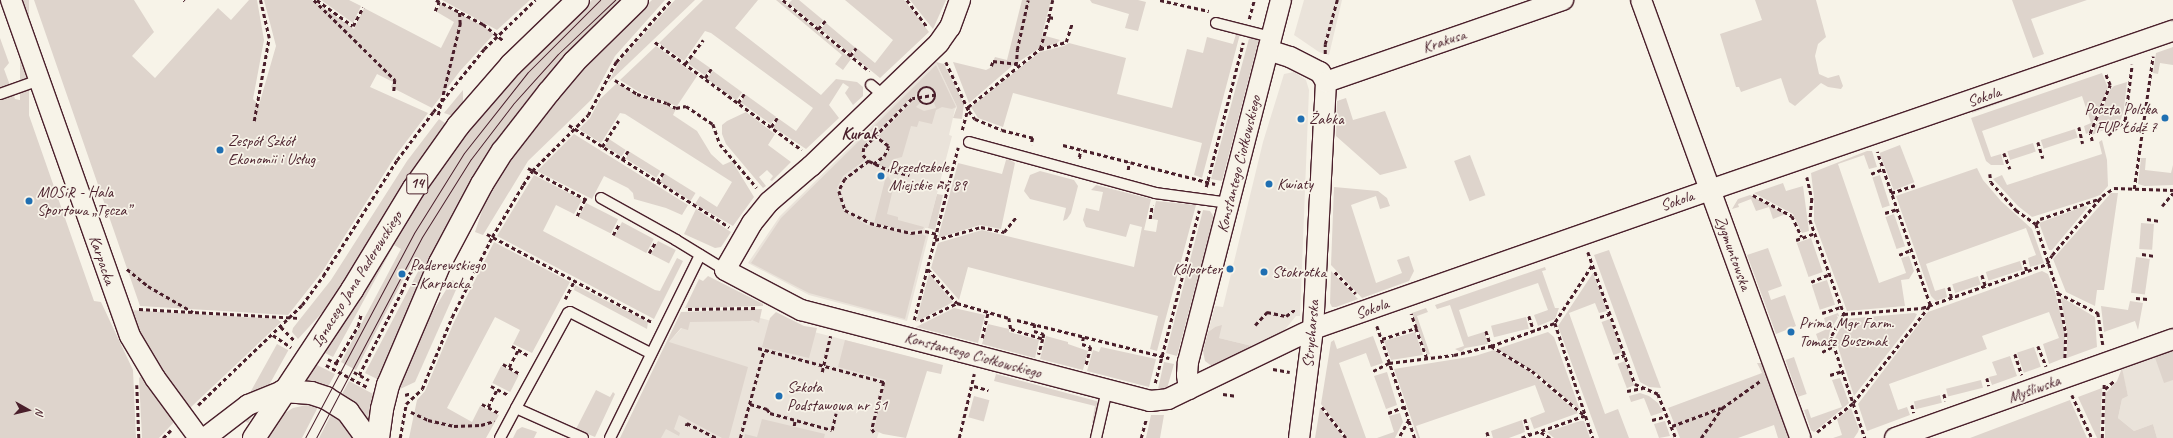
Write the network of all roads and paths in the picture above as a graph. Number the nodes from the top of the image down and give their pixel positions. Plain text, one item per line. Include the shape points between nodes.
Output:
1 (11, 0) edge
2 (260, 0) edge
3 (315, 0) edge
4 (535, 0) edge
5 (578, 0) edge
6 (637, 0) edge
7 (671, 0) edge
8 (783, 0) edge
9 (907, 0) edge
10 (960, 0) edge
11 (1028, 0) edge
12 (1053, 0) edge
13 (1282, 0) edge
14 (1337, 0) edge
15 (1563, 0) edge
16 (1641, 0) edge
17 (438, 1) edge
18 (788, 1) edge
19 (363, 7) dead end
20 (434, 11) dead end
21 (458, 11) junction
22 (1048, 17) junction
23 (1054, 18) dead end
24 (824, 21) dead end
25 (1072, 23) dead end
26 (1216, 23) dead end
27 (818, 29) junction
28 (928, 30) dead end
29 (2173, 31) edge
30 (498, 35) junction
31 (503, 40) dead end
32 (703, 40) dead end
33 (655, 42) dead end
34 (1270, 44) junction
35 (856, 48) dead end
36 (1040, 49) junction
37 (2154, 50) dead end
38 (850, 56) junction
39 (2133, 58) dead end
40 (944, 59) dead end
41 (685, 64) junction
42 (1016, 65) junction
43 (991, 66) dead end
44 (711, 69) dead end
45 (2103, 69) dead end
46 (872, 74) dead end
47 (1323, 77) junction
48 (705, 78) junction
49 (39, 80) junction
50 (615, 80) dead end
51 (394, 92) dead end
52 (0, 94) edge
53 (744, 94) dead end
54 (936, 95) junction
55 (918, 98) junction
56 (442, 100) junction
57 (738, 103) junction
58 (968, 107) junction
59 (438, 115) dead end
60 (777, 118) dead end
61 (254, 121) dead end
62 (618, 121) dead end
63 (569, 125) dead end
64 (771, 127) junction
65 (2078, 127) dead end
66 (574, 129) junction
67 (1871, 135) junction
68 (2108, 135) dead end
69 (876, 137) junction
70 (963, 141) junction
71 (2092, 141) dead end
72 (2038, 142) dead end
73 (2083, 144) dead end
74 (1062, 145) dead end
75 (602, 147) junction
76 (1081, 150) junction
77 (628, 151) dead end
78 (806, 153) dead end
79 (2004, 153) dead end
80 (1079, 157) dead end
81 (2043, 158) dead end
82 (622, 160) junction
83 (1028, 160) junction
84 (869, 161) junction
85 (1129, 162) junction
86 (873, 164) junction
87 (528, 168) dead end
88 (1883, 169) junction
89 (2010, 169) dead end
90 (1127, 170) dead end
91 (532, 171) junction
92 (1806, 172) dead end
93 (663, 173) dead end
94 (1871, 174) dead end
95 (1990, 174) dead end
96 (909, 175) dead end
97 (657, 182) junction
98 (940, 182) dead end
99 (949, 184) junction
100 (1915, 185) dead end
101 (2134, 189) junction
102 (1710, 190) junction
103 (2173, 190) edge
104 (1749, 193) dead end
105 (1891, 193) junction
106 (2173, 193) edge
107 (1230, 196) junction
108 (601, 198) dead end
109 (2101, 198) junction
110 (585, 199) junction
111 (591, 202) dead end
112 (769, 202) junction
113 (2162, 206) dead end
114 (1897, 209) junction
115 (1885, 213) dead end
116 (577, 216) dead end
117 (1016, 217) dead end
118 (622, 218) dead end
119 (2147, 219) dead end
120 (2159, 221) dead end
121 (2036, 224) junction
122 (734, 230) dead end
123 (1815, 233) junction
124 (487, 234) dead end
125 (937, 234) junction
126 (1583, 234) junction
127 (613, 235) dead end
128 (492, 236) junction
129 (658, 237) dead end
130 (1802, 237) junction
131 (935, 240) junction
132 (1796, 240) dead end
133 (1911, 250) junction
134 (649, 253) dead end
135 (2142, 254) dead end
136 (700, 255) junction
137 (1900, 255) dead end
138 (2154, 256) dead end
139 (2024, 260) dead end
140 (2048, 264) junction
141 (1592, 266) junction
142 (125, 267) dead end
143 (415, 268) dead end
144 (928, 269) junction
145 (726, 270) junction
146 (1333, 270) dead end
147 (2028, 271) junction
148 (1830, 274) junction
149 (1982, 275) dead end
150 (1811, 282) dead end
151 (1949, 287) dead end
152 (1986, 287) junction
153 (2058, 292) junction
154 (1358, 295) dead end
155 (2136, 298) dead end
156 (1952, 299) junction
157 (2148, 299) dead end
158 (957, 303) junction
159 (1930, 305) junction
160 (1842, 307) junction
161 (757, 308) dead end
162 (138, 309) dead end
163 (673, 309) junction
164 (1410, 311) dead end
165 (194, 312) junction
166 (988, 312) junction
167 (1298, 312) dead end
168 (1822, 313) dead end
169 (1610, 314) junction
170 (1844, 314) junction
171 (1529, 316) dead end
172 (1600, 317) dead end
173 (290, 318) junction
174 (298, 318) dead end
175 (1017, 320) dead end
176 (1376, 322) dead end
177 (654, 323) junction
178 (1555, 323) junction
179 (1035, 324) junction
180 (1255, 325) dead end
181 (281, 327) junction
182 (833, 328) dead end
183 (1416, 328) junction
184 (1313, 329) junction
185 (1486, 331) dead end
186 (1534, 331) junction
187 (910, 333) junction
188 (273, 335) junction
189 (1084, 337) junction
190 (1043, 339) junction
191 (2173, 339) edge
192 (1382, 340) junction
193 (295, 342) dead end
194 (512, 346) dead end
195 (1491, 346) junction
196 (1834, 346) junction
197 (2038, 346) dead end
198 (290, 347) dead end
199 (641, 348) junction
200 (758, 348) dead end
201 (518, 350) junction
202 (764, 350) junction
203 (1822, 352) dead end
204 (650, 353) junction
205 (2015, 354) dead end
206 (1625, 355) junction
207 (979, 356) junction
208 (2104, 356) junction
209 (1427, 358) junction
210 (1615, 358) dead end
211 (533, 359) dead end
212 (1037, 361) dead end
213 (1188, 362) junction
214 (2065, 362) dead end
215 (1389, 363) junction
216 (503, 364) dead end
217 (824, 365) junction
218 (509, 368) junction
219 (1774, 368) junction
220 (1269, 369) dead end
221 (2047, 369) dead end
222 (337, 371) dead end
223 (1373, 371) dead end
224 (1842, 371) junction
225 (354, 372) dead end
226 (822, 372) dead end
227 (1084, 373) dead end
228 (1296, 373) dead end
229 (359, 375) junction
230 (1830, 375) dead end
231 (524, 376) dead end
232 (2023, 378) dead end
233 (372, 381) dead end
234 (491, 386) dead end
235 (974, 386) dead end
236 (370, 388) dead end
237 (1643, 388) junction
238 (497, 389) junction
239 (1189, 389) junction
240 (988, 390) dead end
241 (1108, 390) junction
242 (284, 391) junction
243 (1627, 391) dead end
244 (1224, 394) dead end
245 (1237, 396) dead end
246 (513, 397) dead end
247 (2072, 397) dead end
248 (1853, 403) junction
249 (482, 404) dead end
250 (750, 404) junction
251 (1321, 405) dead end
252 (488, 407) junction
253 (1404, 407) junction
254 (516, 408) junction
255 (1722, 408) junction
256 (1148, 409) junction
257 (192, 410) dead end
258 (411, 412) dead end
259 (836, 413) dead end
260 (1388, 413) dead end
261 (504, 415) dead end
262 (1585, 416) junction
263 (1667, 416) junction
264 (1525, 419) dead end
265 (501, 420) dead end
266 (795, 420) junction
267 (1409, 420) junction
268 (1652, 420) dead end
269 (686, 426) dead end
270 (794, 426) dead end
271 (1672, 426) junction
272 (874, 432) dead end
273 (1487, 432) dead end
274 (1541, 432) junction
275 (1530, 435) junction
276 (1807, 436) edge
277 (199, 438) edge
278 (205, 438) edge
279 (254, 438) edge
280 (367, 438) edge
281 (378, 438) edge
282 (400, 438) edge
283 (500, 438) edge
284 (583, 438) edge
285 (610, 438) edge
286 (716, 438) edge
287 (740, 438) edge
288 (958, 438) edge
289 (1096, 438) edge
290 (1141, 438) edge
291 (1299, 438) edge
292 (1346, 438) edge
293 (1399, 438) edge
294 (1415, 438) edge
295 (1489, 438) edge
296 (1522, 438) edge
297 (1550, 438) edge
298 (1593, 438) edge
299 (1676, 438) edge
300 (1701, 438) edge
301 (1865, 438) edge
302 (1896, 438) edge
303 (2092, 438) edge
304 (2102, 438) edge

1 - 49 street, Karpacka
2 - 61 path via 269,38
3 - 19 path via 353,26
3 - 51 path via 395,80
4 - 30 path
5 - 242 main road, Ignacego Jana Paderewskiego / 14 via 511,65 458,126 414,188 352,290
6 - 281 main road via 574,62 504,151 482,184 440,263 388,385
7 - 66 path via 616,62 588,115
8 - 18 path
9 - 28 path
10 - 112 street via 950,27 939,43 877,90 811,166
11 - 42 path
12 - 22 path
13 - 34 street, Konstantego Ciołkowskiego
14 - 47 path via 1325,44
15 - 47 street, Krakusa
16 - 102 street, Zygmuntowska
17 - 20 path
17 - 21 path
18 - 27 path
21 - 30 path
21 - 56 path via 460,24
22 - 23 path
22 - 36 path
24 - 27 path
25 - 36 path via 1066,42
26 - 34 lane
27 - 38 path
29 - 67 street, Sokola
30 - 31 path
30 - 56 path
32 - 41 path
33 - 41 path
34 - 47 street
34 - 107 street, Konstantego Ciołkowskiego
35 - 38 path
36 - 42 path
37 - 101 path
38 - 46 path
39 - 68 path via 2125,120
40 - 58 path
41 - 48 path
42 - 43 path via 993,61
42 - 58 path
44 - 48 path
45 - 71 path via 2110,85 2090,133
47 - 184 street, Strycharska
48 - 57 path
49 - 52 lane
49 - 277 street, Karpacka via 130,336 155,378
50 - 112 path via 638,94 676,108 686,106 713,124 720,144
53 - 57 path
54 - 55 path
54 - 55 path via 932,103 926,105
54 - 55 path via 931,88 926,87 919,92
55 - 69 path via 912,99
56 - 59 path
56 - 173 path via 397,160 314,290
57 - 64 path
58 - 70 path
58 - 83 path via 977,121 1033,138
60 - 64 path
62 - 75 path
63 - 66 path
64 - 78 path
65 - 73 path
66 - 75 path
66 - 91 path
67 - 88 path
67 - 102 street, Sokola
69 - 84 path via 864,148 863,155
69 - 86 path via 888,148 884,156
70 - 83 lane
70 - 99 path
72 - 81 path
74 - 76 path
75 - 82 path
76 - 80 path
76 - 85 path
77 - 82 path
79 - 89 path
82 - 97 path
83 - 107 lane via 1155,193
84 - 86 path
84 - 125 path via 845,178 839,191 845,210 870,223 911,234 924,231
85 - 90 path
85 - 107 path
86 - 96 path
87 - 91 path
88 - 94 path
88 - 105 path
91 - 110 path
91 - 128 path
92 - 123 path via 1812,200 1810,220
93 - 97 path
95 - 121 path via 1991,182 2016,210
97 - 122 path
98 - 99 path
99 - 125 path
100 - 105 path
101 - 103 path
101 - 109 path via 2114,188
102 - 126 street, Sokola
102 - 219 street, Zygmuntowska
104 - 130 path via 1792,216
105 - 114 path
106 - 113 path
107 - 213 street, Konstantego Ciołkowskiego
108 - 136 lane
109 - 121 path via 2040,219
109 - 140 path via 2052,254
110 - 111 path
110 - 116 path
112 - 145 street via 752,223
114 - 115 path
114 - 133 path
117 - 131 path via 1004,232 981,228
118 - 127 path
119 - 120 path
121 - 140 path
123 - 130 path
123 - 148 path
124 - 128 path
125 - 131 path
126 - 141 path
126 - 184 street, Sokola
128 - 177 path
128 - 282 path via 452,317 422,389 406,404
129 - 134 path
130 - 132 path
131 - 144 path
133 - 137 path
133 - 159 path
135 - 138 path
136 - 145 lane
136 - 163 lane
139 - 147 path
140 - 147 path
140 - 153 path
141 - 169 path
141 - 178 path
142 - 165 path via 148,286
143 - 229 path via 409,274 402,293
144 - 158 path
144 - 187 path
145 - 187 street, Konstantego Ciołkowskiego via 801,310
146 - 154 path
147 - 152 path
148 - 150 path
148 - 160 path
149 - 152 path
151 - 156 path
152 - 156 path
153 - 208 path via 2098,314
153 - 214 path via 2066,333
155 - 157 path
156 - 159 path
158 - 166 path
158 - 187 path
159 - 170 path via 1922,308
159 - 248 path
160 - 168 path
160 - 170 path
161 - 163 path
162 - 165 path
163 - 177 path via 664,306
163 - 204 lane
164 - 183 path
165 - 173 path
166 - 190 path via 1009,318 1011,329
166 - 207 path
167 - 180 path via 1292,311 1286,316 1267,312
169 - 172 path
169 - 206 path
170 - 196 path via 1831,337
171 - 186 path
173 - 174 path
173 - 181 path
175 - 179 path
176 - 192 path
177 - 199 path
178 - 186 path
178 - 262 path
179 - 189 path
179 - 190 path via 1034,331 1044,334
181 - 188 path
181 - 193 path
182 - 217 path
183 - 192 path
183 - 209 path
184 - 239 street, Sokola
184 - 291 street, Strycharska
185 - 195 path
186 - 195 path
187 - 207 street, Konstantego Ciołkowskiego
188 - 198 path
188 - 257 path
189 - 213 path
189 - 227 path via 1082,344 1091,346
190 - 212 path
191 - 208 street, Myśliwska
192 - 215 path
194 - 201 path
195 - 209 path via 1454,355
195 - 262 path via 1532,371
196 - 203 path
196 - 224 path
197 - 221 path
199 - 204 lane
199 - 254 lane via 570,312
200 - 202 path
201 - 211 path
201 - 218 path
202 - 217 path
202 - 250 path
204 - 285 lane
205 - 232 path
206 - 210 path
206 - 237 path via 1635,384
207 - 241 street, Konstantego Ciołkowskiego
207 - 288 path
208 - 302 street, Myśliwska
208 - 304 path
209 - 215 path
213 - 239 street, Konstantego Ciołkowskiego
215 - 223 path
215 - 253 path
216 - 218 path
217 - 226 path
217 - 272 path via 884,382 872,429
218 - 231 path
219 - 255 path via 1762,380
219 - 276 street, Zygmuntowska
220 - 228 path
222 - 236 path
224 - 230 path
224 - 248 path
225 - 229 path
229 - 233 path
234 - 238 path
235 - 240 path
237 - 243 path
237 - 263 path via 1658,394
238 - 246 path
238 - 252 path
239 - 256 street, Konstantego Ciołkowskiego
241 - 256 street, Konstantego Ciołkowskiego
241 - 289 lane
242 - 278 street via 248,405
242 - 279 main road, Ignacego Jana Paderewskiego / 14
242 - 280 main road via 311,393 326,398 348,412
244 - 245 path
247 - 303 path
248 - 276 path
248 - 301 path
249 - 252 path
250 - 266 path
250 - 287 path
251 - 292 path
252 - 261 path
253 - 260 path
253 - 267 path
254 - 283 lane
254 - 284 lane
255 - 271 path
255 - 300 path
256 - 290 path
258 - 265 path via 428,420 454,426 481,425
259 - 266 path via 832,430
262 - 274 path
262 - 298 path
263 - 268 path
263 - 271 path
264 - 275 path
266 - 270 path
267 - 293 path
267 - 294 path
269 - 286 path via 687,423
271 - 299 path
273 - 295 path
274 - 275 path
274 - 297 path
275 - 296 path

